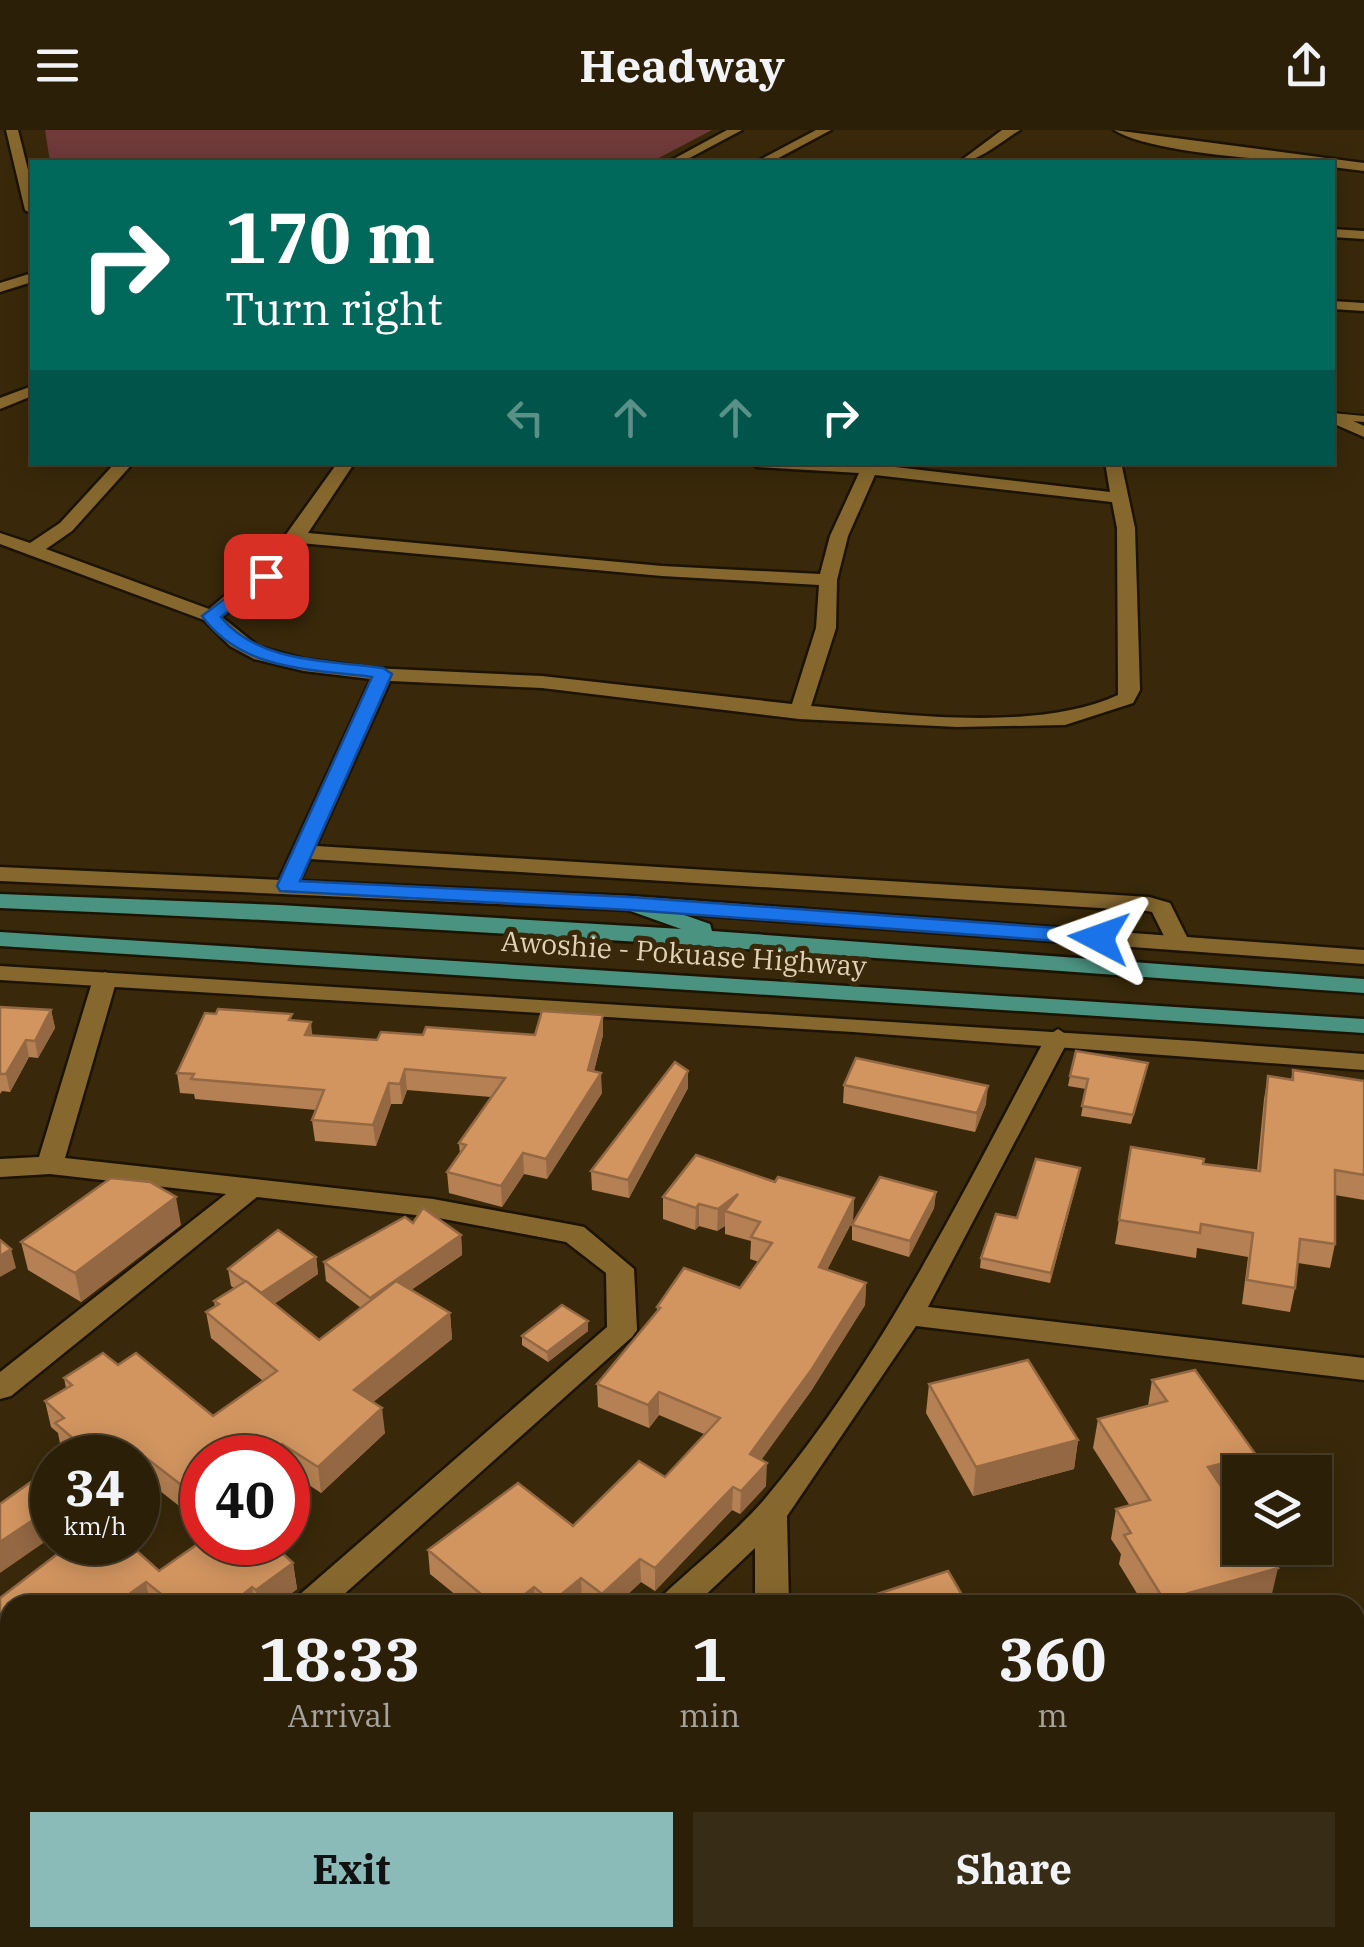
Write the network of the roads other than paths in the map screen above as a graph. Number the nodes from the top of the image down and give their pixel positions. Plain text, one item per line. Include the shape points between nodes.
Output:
1 (12, 130) edge
2 (736, 130) edge
3 (825, 130) edge
4 (1014, 130) edge
5 (1120, 130) edge
6 (678, 160) edge
7 (766, 160) edge
8 (968, 160) edge
9 (1306, 160) edge
10 (1335, 164) edge
11 (1364, 167) edge
12 (30, 206) edge
13 (1335, 233) edge
14 (1364, 235) edge
15 (30, 278) edge
16 (0, 288) edge
17 (1335, 305) edge
18 (1364, 307) edge
19 (30, 391) edge
20 (0, 404) edge
21 (1335, 416) edge
22 (1335, 418) edge
23 (1364, 419) edge
24 (1364, 432) edge
25 (123, 465) edge
26 (345, 465) edge
27 (805, 465) edge
28 (1114, 465) edge
29 (869, 469) junction
30 (1121, 498) junction
31 (0, 538) edge
32 (300, 538) junction
33 (33, 549) junction
34 (828, 580) junction
35 (211, 616) junction
36 (383, 674) junction
37 (799, 713) junction
38 (301, 852) junction
39 (0, 874) edge
40 (287, 886) junction
41 (0, 901) edge
42 (630, 903) junction
43 (0, 939) edge
44 (740, 940) junction
45 (1178, 942) junction
46 (1364, 957) edge
47 (0, 973) edge
48 (105, 979) junction
49 (1364, 986) edge
50 (1364, 1026) edge
51 (1058, 1037) junction
52 (1364, 1062) edge
53 (50, 1165) junction
54 (0, 1168) edge
55 (250, 1188) junction
56 (909, 1314) junction
57 (1364, 1369) edge
58 (0, 1388) edge
59 (771, 1513) junction
60 (321, 1595) edge
61 (693, 1595) edge
62 (772, 1595) edge

1 - 12 street via 16,175
2 - 6 street
3 - 7 street
4 - 8 street
5 - 9 street via 1150,140
10 - 11 street
13 - 14 street
15 - 16 street
17 - 18 street
19 - 20 street
21 - 23 lane
22 - 24 street
25 - 33 street via 66,527
26 - 32 street
27 - 29 street
28 - 30 street
29 - 30 street
29 - 34 street
30 - 37 street via 1130,645 1126,699 1062,721 864,720
31 - 33 street
32 - 34 street
32 - 35 street via 266,576
33 - 35 street
34 - 37 street via 826,628
35 - 36 street via 230,640 269,657
36 - 37 street via 534,682
36 - 38 street
38 - 40 street
38 - 45 street via 1149,904 1162,908
39 - 40 street
40 - 42 street
41 - 44 main road, Awoshie - Pokuase Highway
42 - 44 main road
42 - 45 street
43 - 50 main road, Awoshie - Pokuase Highway
44 - 49 main road, Awoshie - Pokuase Highway
45 - 46 street
47 - 48 street
48 - 51 street
48 - 53 street
51 - 52 street
51 - 56 street
53 - 54 street
53 - 55 street
55 - 58 street
55 - 60 street via 434,1208 574,1234 620,1270 622,1330
56 - 57 street
56 - 59 street
59 - 61 street
59 - 62 street

